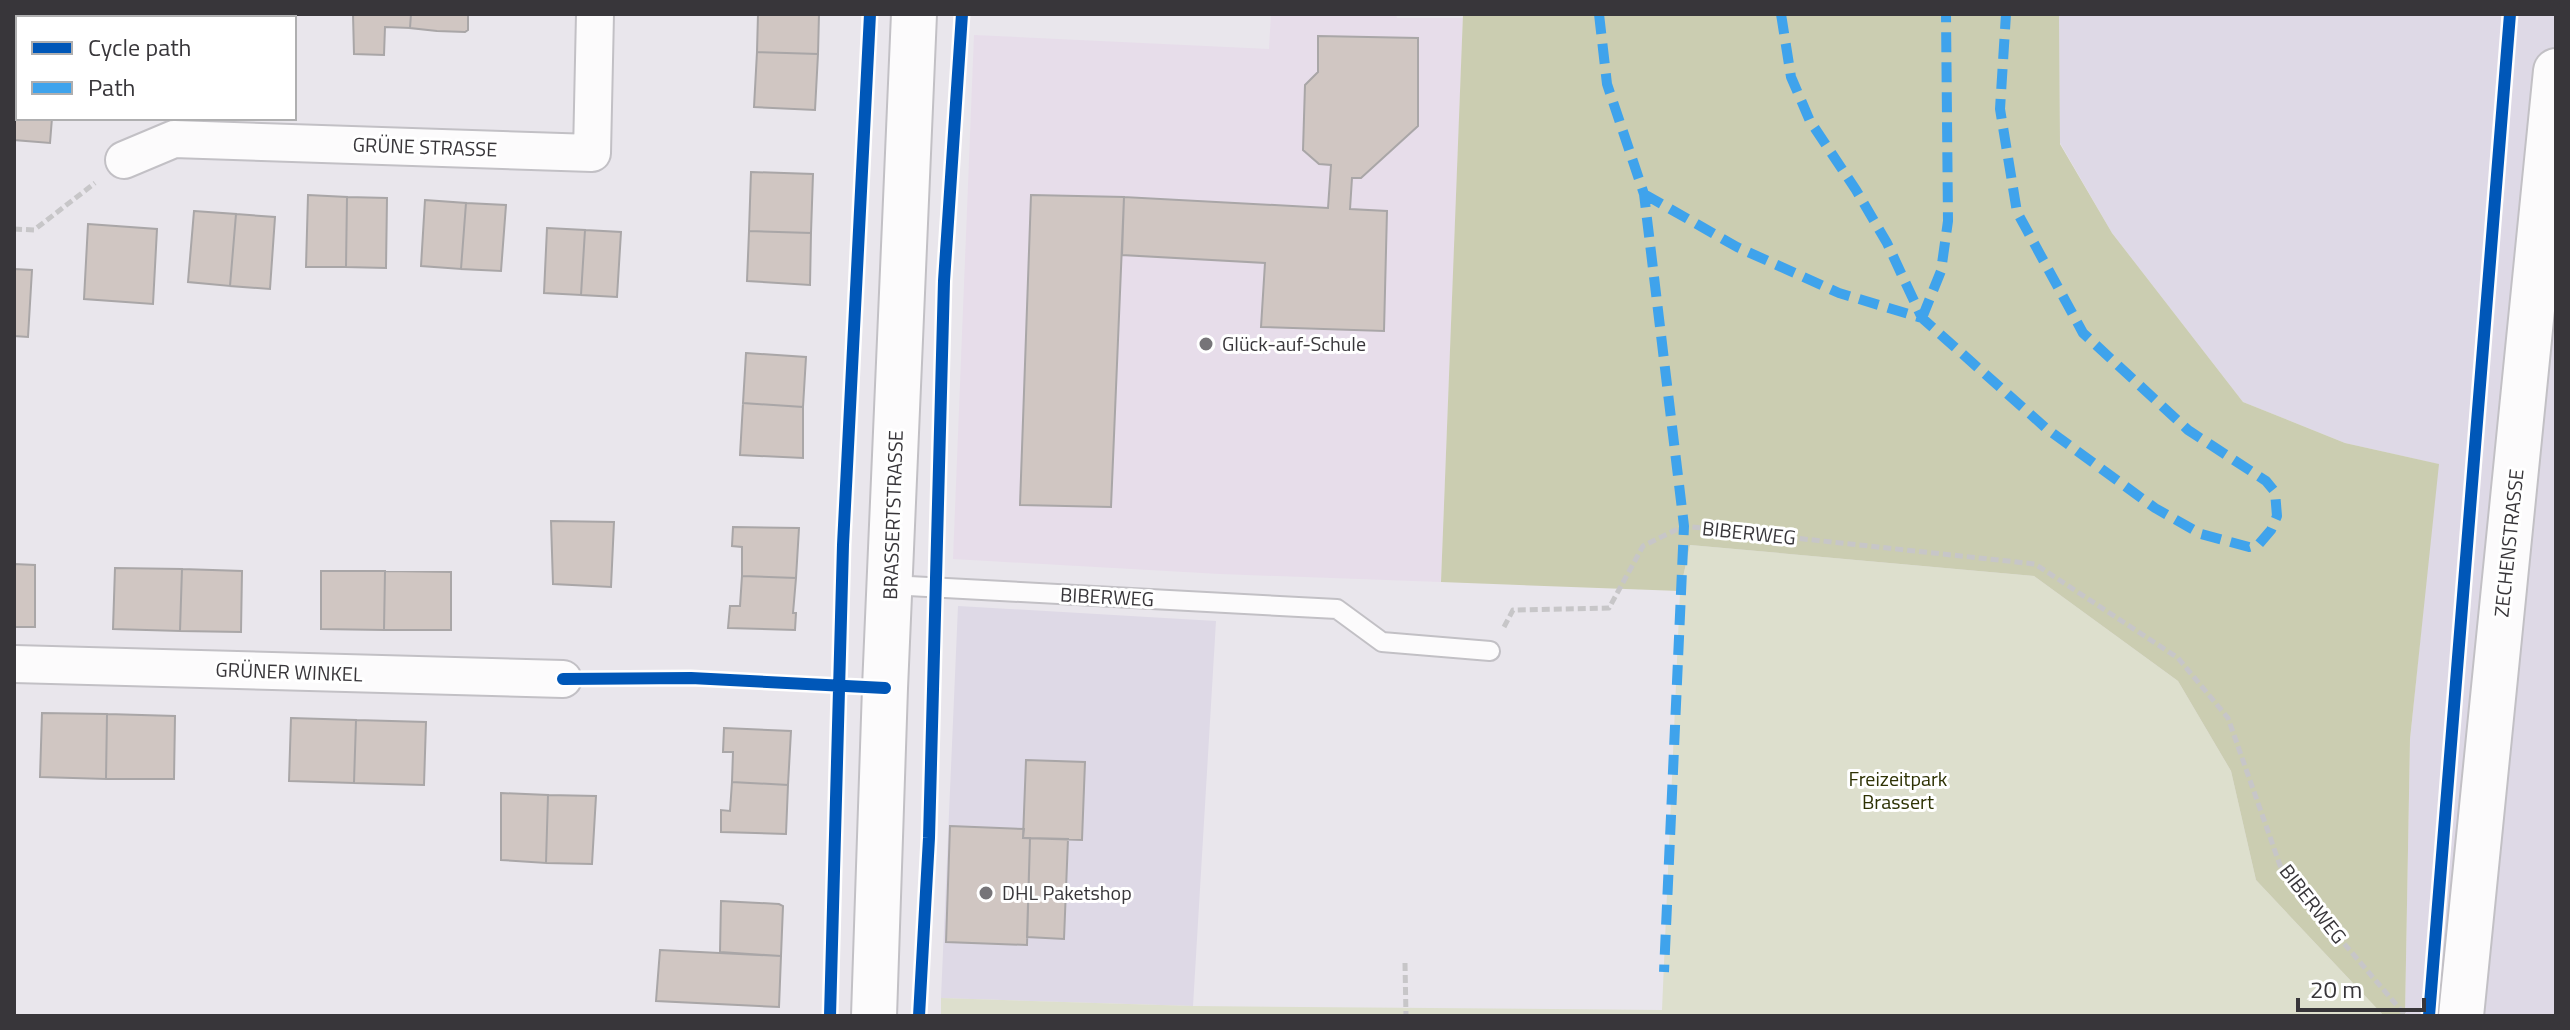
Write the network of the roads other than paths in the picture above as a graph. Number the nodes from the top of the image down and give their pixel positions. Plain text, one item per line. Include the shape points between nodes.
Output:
1 (595, 14) edge
2 (914, 14) edge
3 (2556, 71) edge
4 (124, 160) road end
5 (890, 585) junction
6 (1490, 651) road end
7 (14, 664) edge
8 (563, 679) dead end
9 (874, 1016) edge
10 (2461, 1016) edge

1 - 4 street, GRÜNE STRASSE via 592,153 174,139
2 - 5 main road, BRASSERTSTRASSE
3 - 10 main road, ZECHENSTRASSE
5 - 6 lane, BIBERWEG via 1337,609 1382,642
5 - 9 main road, BRASSERTSTRASSE
7 - 8 street, GRÜNER WINKEL

